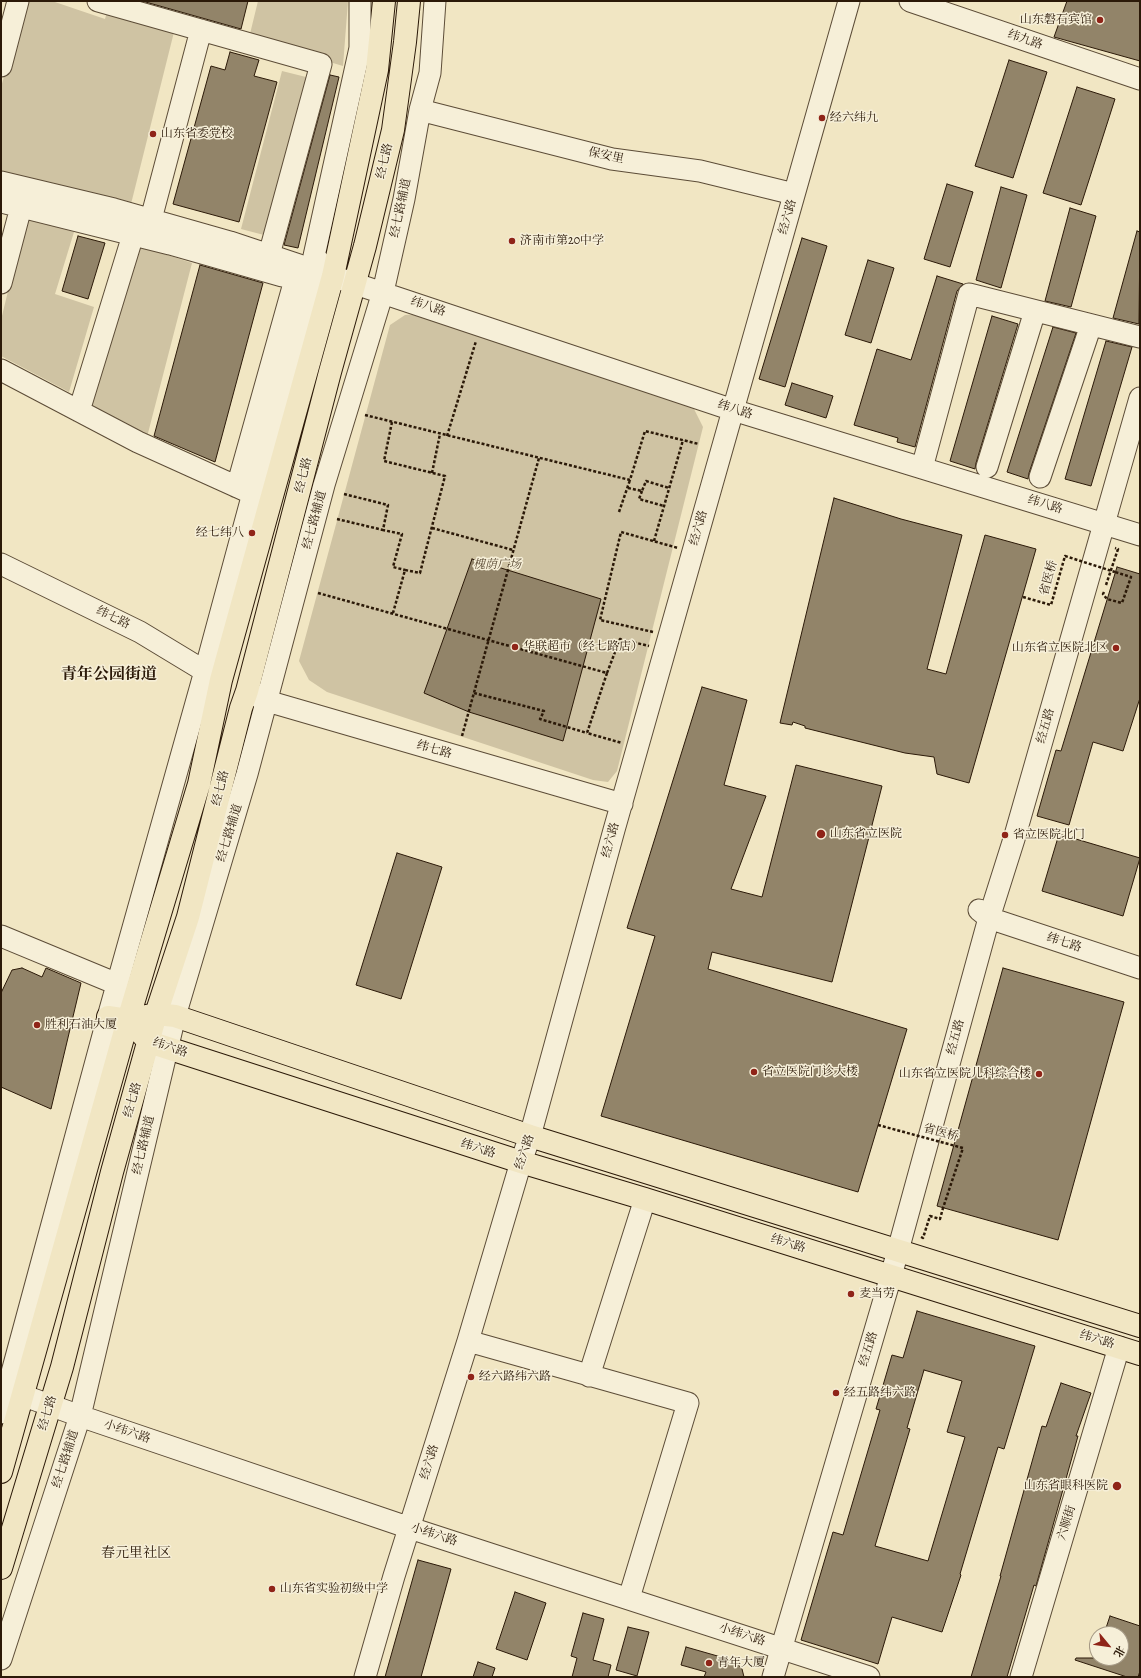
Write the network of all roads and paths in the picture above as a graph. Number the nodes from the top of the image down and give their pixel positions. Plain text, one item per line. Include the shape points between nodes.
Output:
1 (18, 1) edge
2 (98, 1) edge
3 (360, 1) edge
4 (384, 1) edge
5 (409, 1) edge
6 (434, 1) edge
7 (849, 1) edge
8 (910, 1) edge
9 (201, 30) junction
10 (1, 66) edge
11 (1140, 79) edge
12 (420, 110) junction
13 (1, 182) edge
14 (794, 194) junction
15 (1, 202) edge
16 (21, 207) junction
17 (151, 219) junction
18 (133, 235) junction
19 (269, 255) junction
20 (296, 276) junction
21 (333, 276) junction
22 (1, 283) edge
23 (355, 283) junction
24 (383, 292) junction
25 (1035, 311) junction
26 (481, 325) junction
27 (1091, 325) junction
28 (1140, 337) edge
29 (1, 370) edge
30 (1140, 398) edge
31 (732, 410) junction
32 (79, 411) junction
33 (365, 415) dead end
34 (392, 422) junction
35 (440, 434) junction
36 (447, 436) junction
37 (683, 440) junction
38 (699, 444) dead end
39 (539, 458) junction
40 (987, 467) dead end
41 (922, 468) junction
42 (432, 473) junction
43 (1040, 477) dead end
44 (630, 480) junction
45 (628, 488) junction
46 (669, 488) junction
47 (245, 490) junction
48 (642, 491) junction
49 (344, 494) dead end
50 (664, 506) junction
51 (620, 512) dead end
52 (337, 519) dead end
53 (1105, 524) junction
54 (432, 528) junction
55 (383, 530) junction
56 (1140, 535) edge
57 (654, 541) junction
58 (513, 550) junction
59 (692, 552) junction
60 (1, 564) edge
61 (405, 570) junction
62 (318, 592) dead end
63 (1022, 597) dead end
64 (1108, 599) dead end
65 (393, 613) junction
66 (489, 639) junction
67 (667, 643) junction
68 (607, 673) junction
69 (213, 676) junction
70 (247, 691) junction
71 (474, 693) junction
72 (267, 701) junction
73 (587, 733) junction
74 (462, 736) dead end
75 (638, 747) junction
76 (622, 804) junction
77 (984, 914) junction
78 (1, 936) edge
79 (1140, 968) edge
80 (117, 984) junction
81 (166, 1015) junction
82 (118, 1019) junction
83 (158, 1045) junction
84 (878, 1125) dead end
85 (530, 1136) junction
86 (521, 1162) junction
87 (645, 1199) junction
88 (930, 1216) dead end
89 (898, 1251) junction
90 (891, 1276) junction
91 (1140, 1326) edge
92 (468, 1341) junction
93 (1119, 1347) junction
94 (1140, 1354) edge
95 (589, 1376) junction
96 (11, 1391) edge
97 (51, 1406) junction
98 (1, 1413) edge
99 (80, 1416) junction
100 (1, 1472) edge
101 (410, 1528) junction
102 (1, 1568) edge
103 (629, 1598) junction
104 (781, 1648) junction
105 (1, 1659) edge
106 (365, 1677) edge
107 (773, 1677) edge
108 (869, 1677) edge
109 (1021, 1677) edge

1 - 10 street
2 - 9 street
3 - 21 street via 360,48 314,256
4 - 21 main road, 经七路 via 377,70
5 - 23 main road, 经七路 via 393,130
6 - 12 street, 经七路辅道 via 430,73
7 - 14 street, 经六路
8 - 11 street, 纬九路
9 - 17 street
9 - 19 street via 321,64
12 - 14 street, 保安里 via 612,159 700,171
12 - 24 street, 经七路辅道 via 404,199
13 - 17 street, 纬八路
14 - 31 street, 经六路
15 - 16 street
16 - 18 street
16 - 22 street
17 - 19 street, 纬八路
18 - 20 street via 282,276
18 - 32 street
19 - 21 street, 纬八路
20 - 21 street
20 - 47 street
21 - 23 street, 纬八路
21 - 47 street via 310,282
21 - 69 main road, 经七路
23 - 24 street, 纬八路
23 - 70 main road, 经七路
24 - 26 street, 纬八路
24 - 72 street, 经七路辅道 via 324,485
25 - 27 street
25 - 40 street
25 - 41 street via 969,294
26 - 31 street, 纬八路
26 - 36 path
27 - 28 street
27 - 43 street
29 - 32 street
30 - 53 street, 经五路
31 - 41 street, 纬八路
31 - 59 street, 经六路
32 - 47 street via 138,442
33 - 34 path
34 - 35 path
34 - 42 path via 384,461
35 - 36 path
35 - 42 path
36 - 39 path
37 - 38 path
37 - 44 path via 645,431
37 - 46 path
39 - 44 path
39 - 58 path
41 - 53 street, 纬八路
42 - 54 path via 445,476
44 - 45 path
45 - 48 path
45 - 51 path
46 - 48 path via 646,481
46 - 50 path
47 - 69 street
48 - 50 path via 639,499
49 - 55 path via 388,505
50 - 57 path
52 - 55 path
53 - 56 street, 纬八路
53 - 77 street, 经五路 via 1014,839
54 - 58 path
54 - 61 path via 420,573
55 - 61 path via 402,534 393,567
57 - 59 path
57 - 67 path via 621,532 600,620
58 - 66 path
59 - 67 street, 经六路
60 - 69 street, 纬七路 via 140,632
61 - 65 path
62 - 65 path
63 - 64 path, 省医桥, bridge via 1051,605 1065,556 1131,577 1122,603
65 - 66 path
66 - 68 path
66 - 71 path
67 - 68 path via 620,639
67 - 75 street, 经六路
68 - 73 path
69 - 80 street
69 - 82 main road, 经七路 via 199,784
70 - 72 street, 纬七路
70 - 81 main road, 经七路 via 188,917
71 - 73 path via 544,711 540,719
71 - 74 path
72 - 76 street, 纬七路
72 - 81 street, 经七路辅道 via 247,774
73 - 75 path
75 - 76 street, 经六路
76 - 85 street, 经六路
77 - 79 street, 纬七路
77 - 89 street, 经五路
78 - 80 street
80 - 82 street
81 - 82 main road
81 - 83 main road, 经七路
81 - 85 main road
82 - 83 main road, 纬六路
82 - 96 main road, 经七路
83 - 86 main road, 纬六路
83 - 97 main road, 经七路 via 112,1172
83 - 99 street, 经七路辅道
84 - 88 path, 省医桥, bridge via 963,1148 940,1219
85 - 86 street, 经六路
85 - 89 main road
86 - 87 main road, 纬六路
86 - 92 street, 经六路
87 - 90 main road, 纬六路
87 - 95 street
89 - 90 street, 经五路
89 - 91 main road
90 - 93 main road, 纬六路
90 - 104 street, 经五路
92 - 95 street
92 - 101 street, 经六路
93 - 94 main road, 纬六路
93 - 109 street, 六顺街
95 - 103 street via 688,1403
96 - 97 street, 小纬六路
96 - 98 street
96 - 100 main road, 经七路
97 - 99 street, 小纬六路
97 - 102 main road, 经七路
99 - 101 street, 小纬六路
99 - 105 street, 经七路辅道
101 - 103 street, 小纬六路
101 - 106 street, 经六路
103 - 104 street, 小纬六路
104 - 107 street, 经五路
104 - 108 street, 小纬六路

